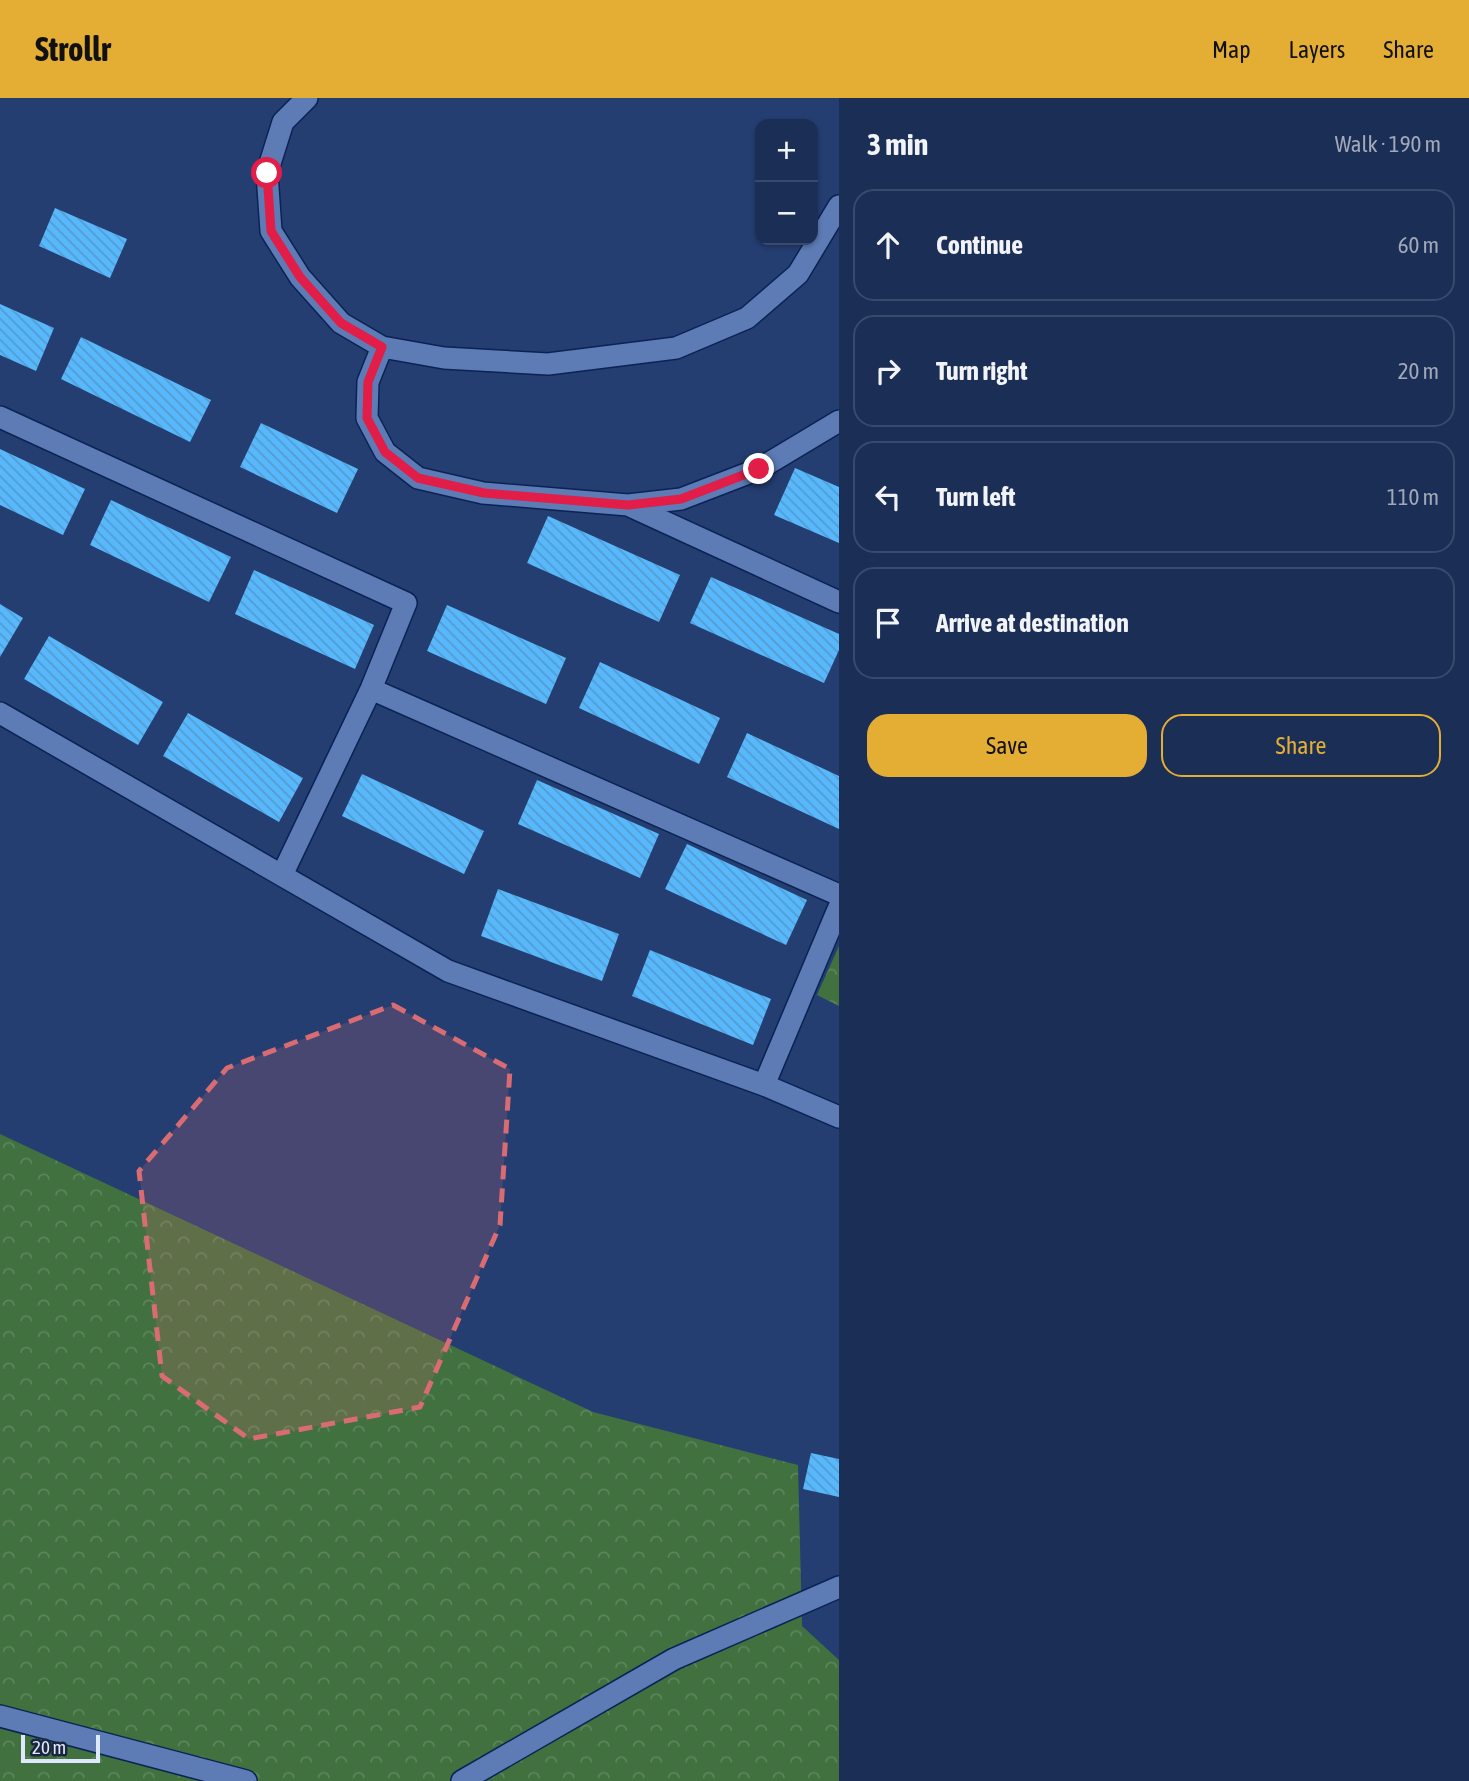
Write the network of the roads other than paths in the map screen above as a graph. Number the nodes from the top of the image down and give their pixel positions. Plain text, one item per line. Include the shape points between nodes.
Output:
1 (307, 98) edge
2 (839, 206) edge
3 (382, 347) junction
4 (0, 417) edge
5 (839, 421) edge
6 (628, 505) junction
7 (839, 602) edge
8 (371, 690) junction
9 (0, 713) edge
10 (282, 875) junction
11 (839, 895) edge
12 (839, 907) edge
13 (764, 1086) junction
14 (839, 1117) edge
15 (839, 1587) edge
16 (0, 1716) edge
17 (246, 1781) edge
18 (462, 1781) edge

1 - 3 street via 283,122 267,173 271,231 300,277 341,323
2 - 3 street via 799,274 747,318 676,348 548,364 444,358
3 - 6 street via 368,382 367,418 385,452 418,478 484,493
4 - 8 street via 406,603
5 - 6 street via 759,469 681,499
6 - 7 street
8 - 10 street
8 - 11 street
9 - 10 street
10 - 13 street via 448,971
12 - 13 street
13 - 14 street
15 - 18 street via 674,1659
16 - 17 street

